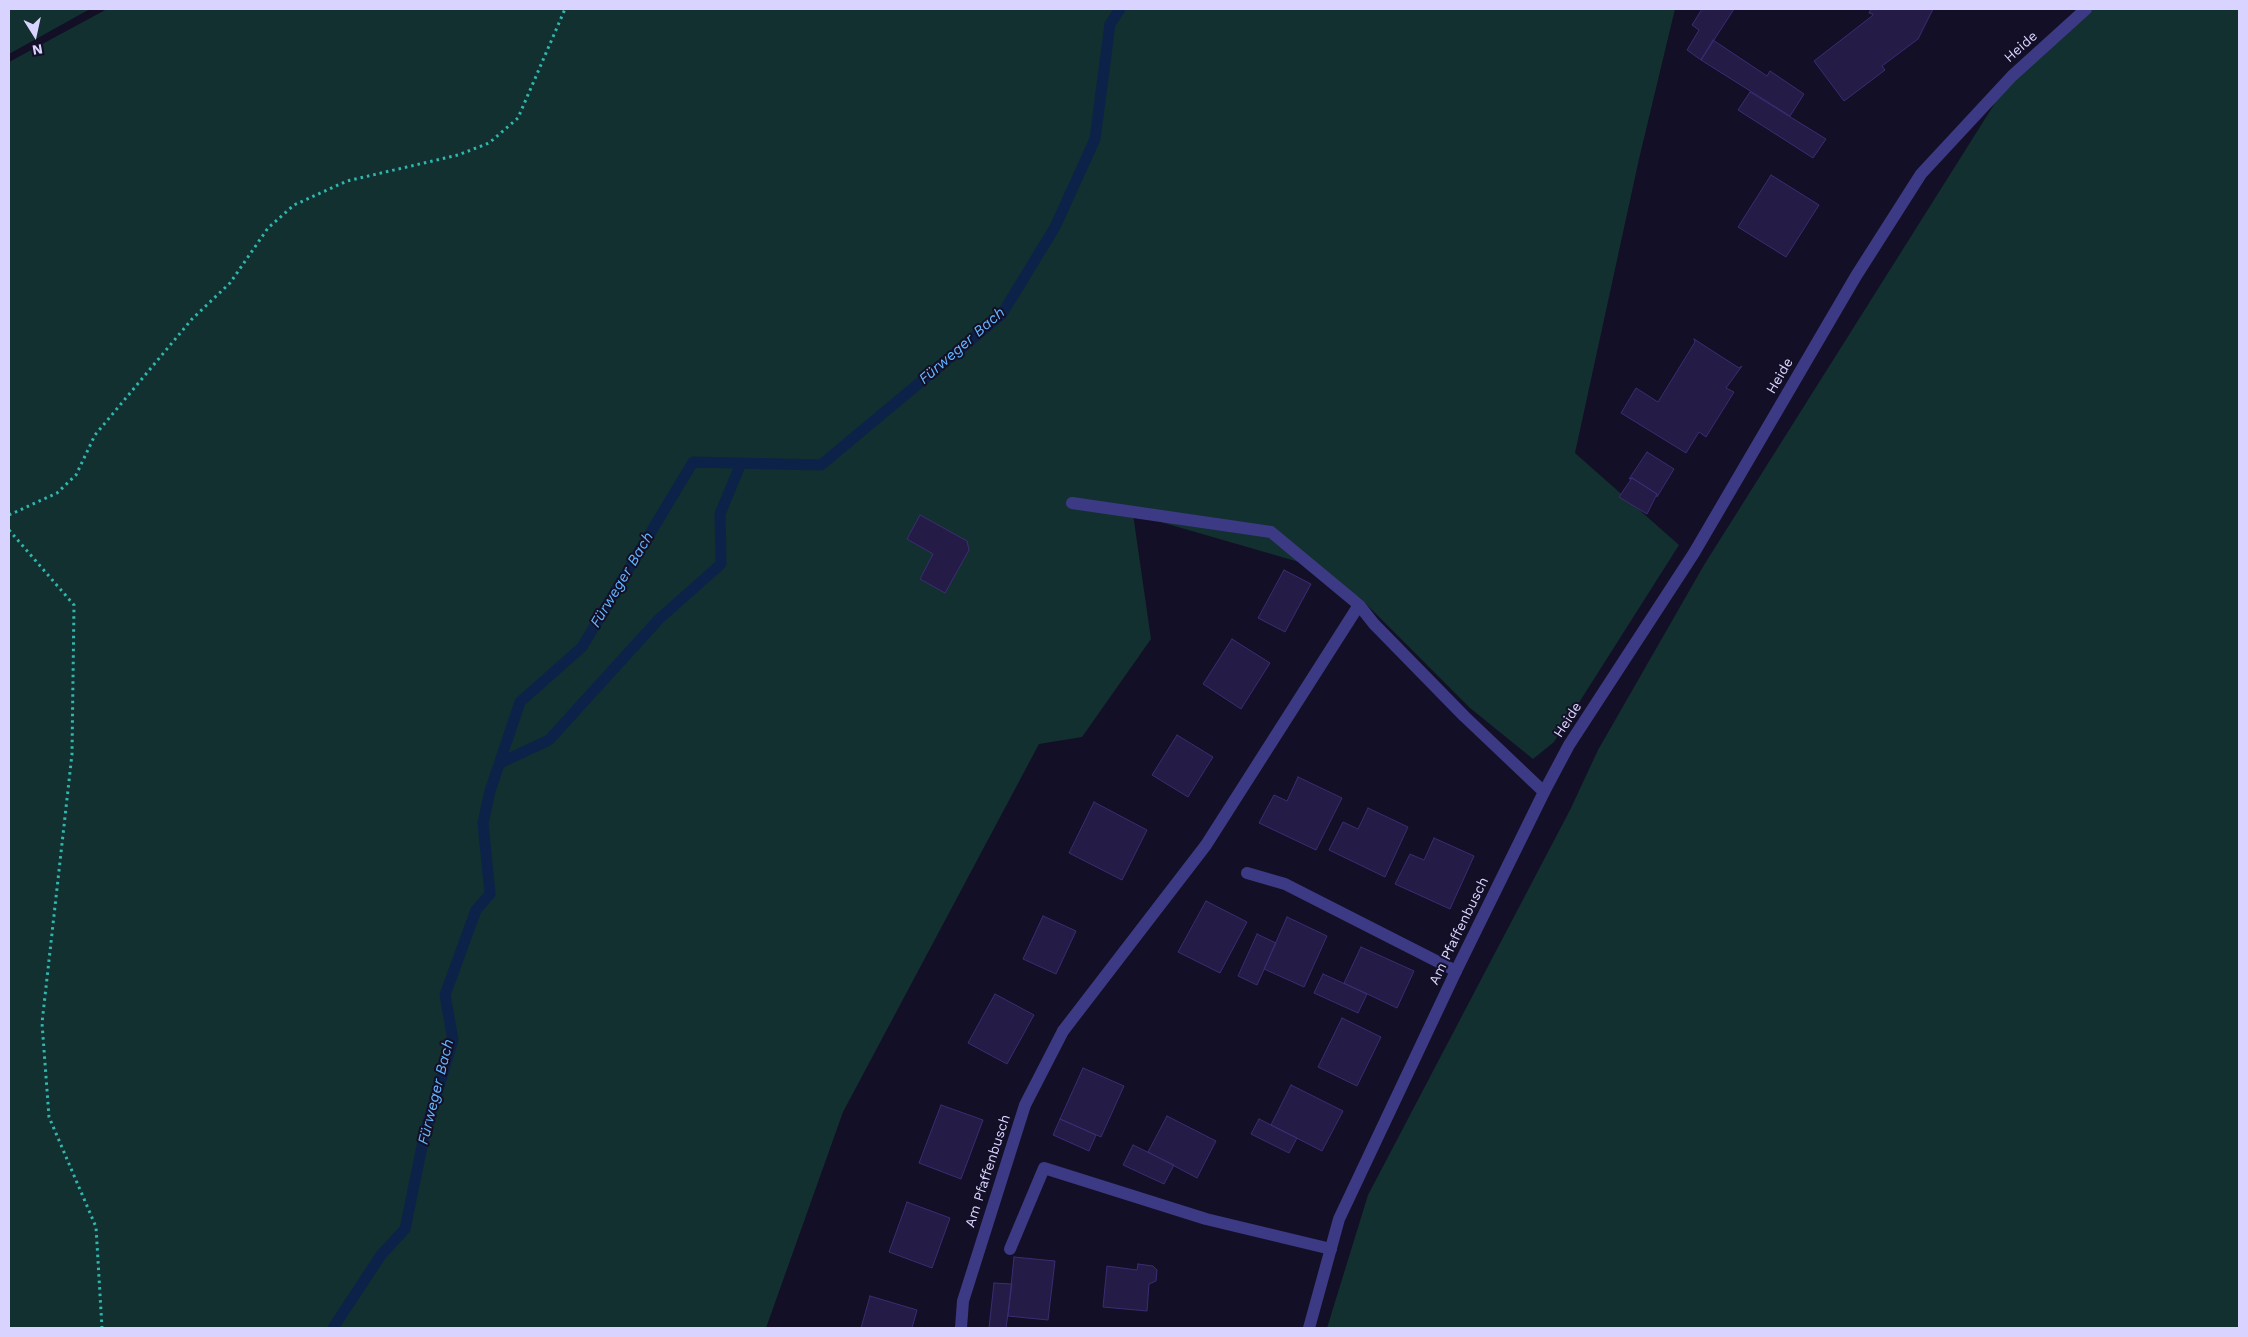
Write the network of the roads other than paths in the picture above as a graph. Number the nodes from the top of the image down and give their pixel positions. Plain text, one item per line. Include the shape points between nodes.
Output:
1 (2086, 9) edge
2 (1072, 504) dead end
3 (1358, 605) junction
4 (1544, 792) junction
5 (1247, 873) dead end
6 (1456, 971) junction
7 (1010, 1249) dead end
8 (1331, 1249) junction
9 (961, 1328) edge
10 (1310, 1328) edge

1 - 4 street, Heide via 2012,76 1921,174 1856,276 1694,554 1569,745
2 - 3 street via 1271,532
3 - 4 street via 1457,709
3 - 9 street, Am Pfaffenbusch via 1206,845 1063,1031 1025,1105 963,1301
4 - 6 street, Am Pfaffenbusch
5 - 6 street via 1285,884
6 - 8 street, Am Pfaffenbusch via 1339,1219
7 - 8 street via 1044,1168 1206,1219
8 - 10 street, Am Pfaffenbusch

